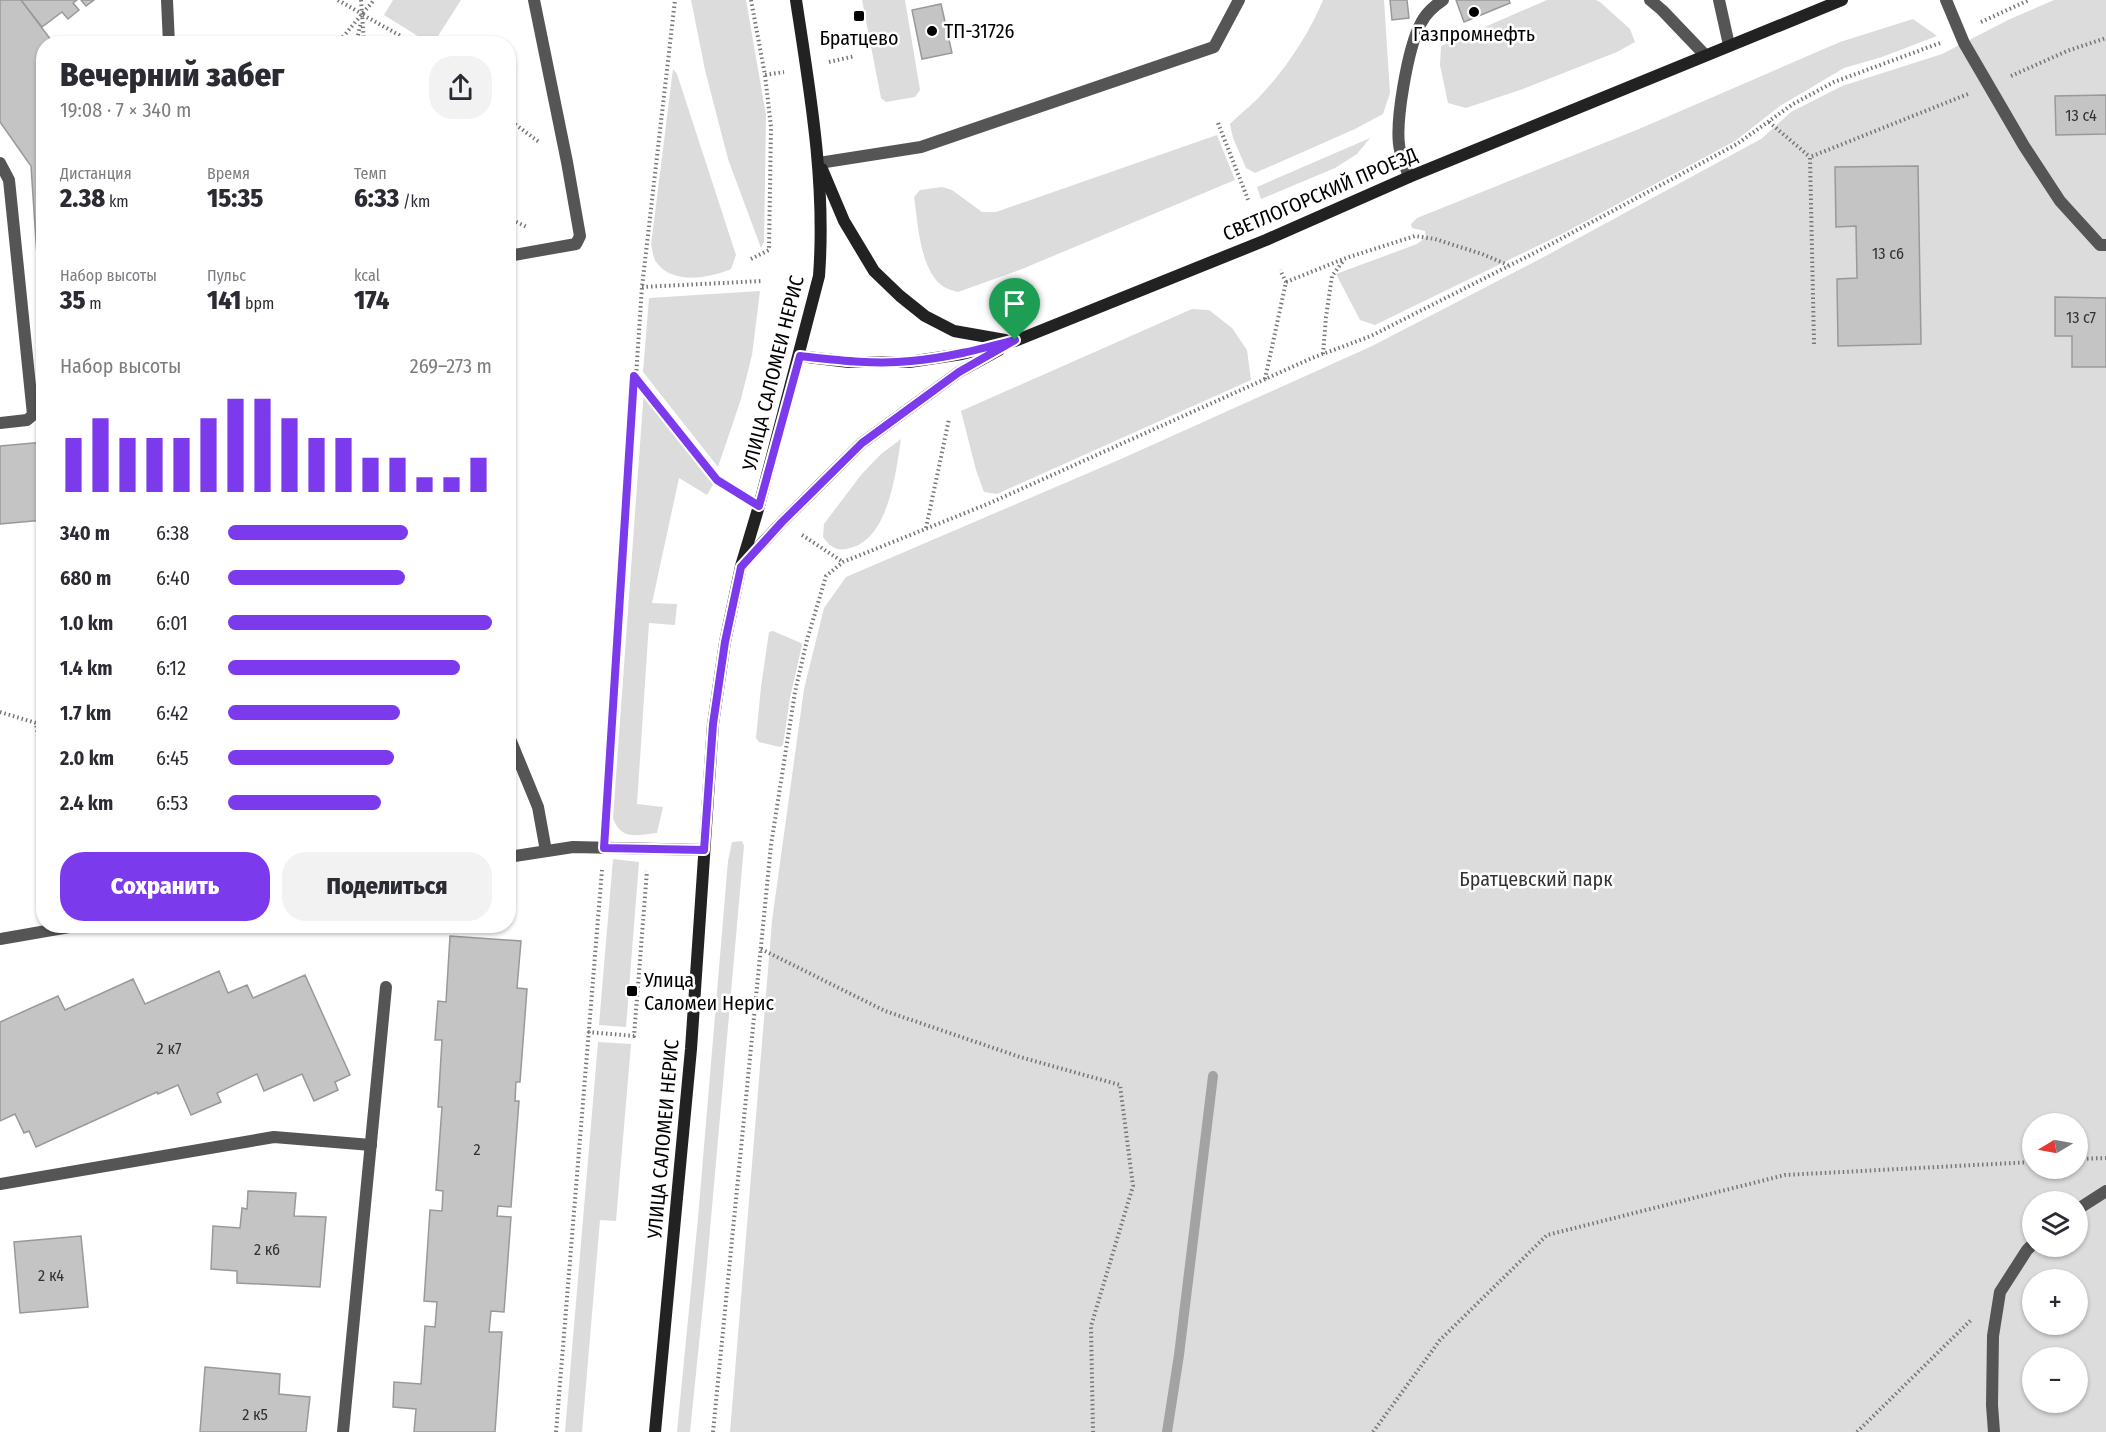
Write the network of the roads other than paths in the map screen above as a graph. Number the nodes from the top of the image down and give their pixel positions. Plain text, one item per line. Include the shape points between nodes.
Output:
1 (167, 0) edge
2 (534, 0) edge
3 (796, 0) edge
4 (1239, 0) edge
5 (1443, 0) edge
6 (1650, 0) edge
7 (1719, 0) edge
8 (1842, 0) edge
9 (1946, 0) edge
10 (169, 36) edge
11 (1729, 45) junction
12 (1705, 55) junction
13 (819, 163) junction
14 (0, 164) edge
15 (1409, 177) junction
16 (2106, 245) edge
17 (516, 255) edge
18 (1015, 340) junction
19 (800, 356) junction
20 (36, 384) edge
21 (36, 398) edge
22 (0, 423) edge
23 (741, 567) junction
24 (516, 753) edge
25 (704, 850) junction
26 (546, 851) junction
27 (516, 856) edge
28 (36, 933) edge
29 (0, 939) edge
30 (386, 987) dead end
31 (371, 1145) junction
32 (0, 1184) edge
33 (2106, 1191) edge
34 (2088, 1203) edge
35 (2023, 1257) edge
36 (344, 1432) edge
37 (655, 1432) edge
38 (1994, 1432) edge

1 - 10 lane
2 - 17 lane via 580,236 576,244
3 - 13 main road, УЛИЦА САЛОМЕИ НЕРИС
4 - 13 lane via 1214,47 921,147
5 - 15 lane via 1431,8 1420,24 1410,56 1399,119 1399,149
6 - 12 lane
7 - 11 lane
8 - 11 main road, СВЕТЛОГОРСКИЙ ПРОЕЗД
9 - 16 lane via 1964,43 2024,146 2060,201 2100,245
11 - 12 main road, СВЕТЛОГОРСКИЙ ПРОЕЗД
12 - 15 main road, СВЕТЛОГОРСКИЙ ПРОЕЗД
13 - 18 main road via 844,221 874,271 900,296 925,316 954,331
13 - 19 main road, УЛИЦА САЛОМЕИ НЕРИС via 819,276
14 - 20 lane via 9,180
15 - 18 main road, СВЕТЛОГОРСКИЙ ПРОЕЗД via 1266,240
18 - 19 main road, СВЕТЛОГОРСКИЙ ПРОЕЗД via 909,362 849,362
18 - 23 main road via 959,372 862,443
19 - 23 main road, УЛИЦА САЛОМЕИ НЕРИС
21 - 22 lane via 33,415 27,420
23 - 25 main road, УЛИЦА САЛОМЕИ НЕРИС via 713,724
24 - 26 lane via 538,807
25 - 26 lane via 573,847
25 - 37 main road, УЛИЦА САЛОМЕИ НЕРИС via 691,1049
26 - 27 lane
28 - 29 lane
30 - 31 lane
31 - 32 lane via 274,1137
31 - 36 lane
33 - 34 lane
35 - 38 lane via 2000,1293 1993,1336

